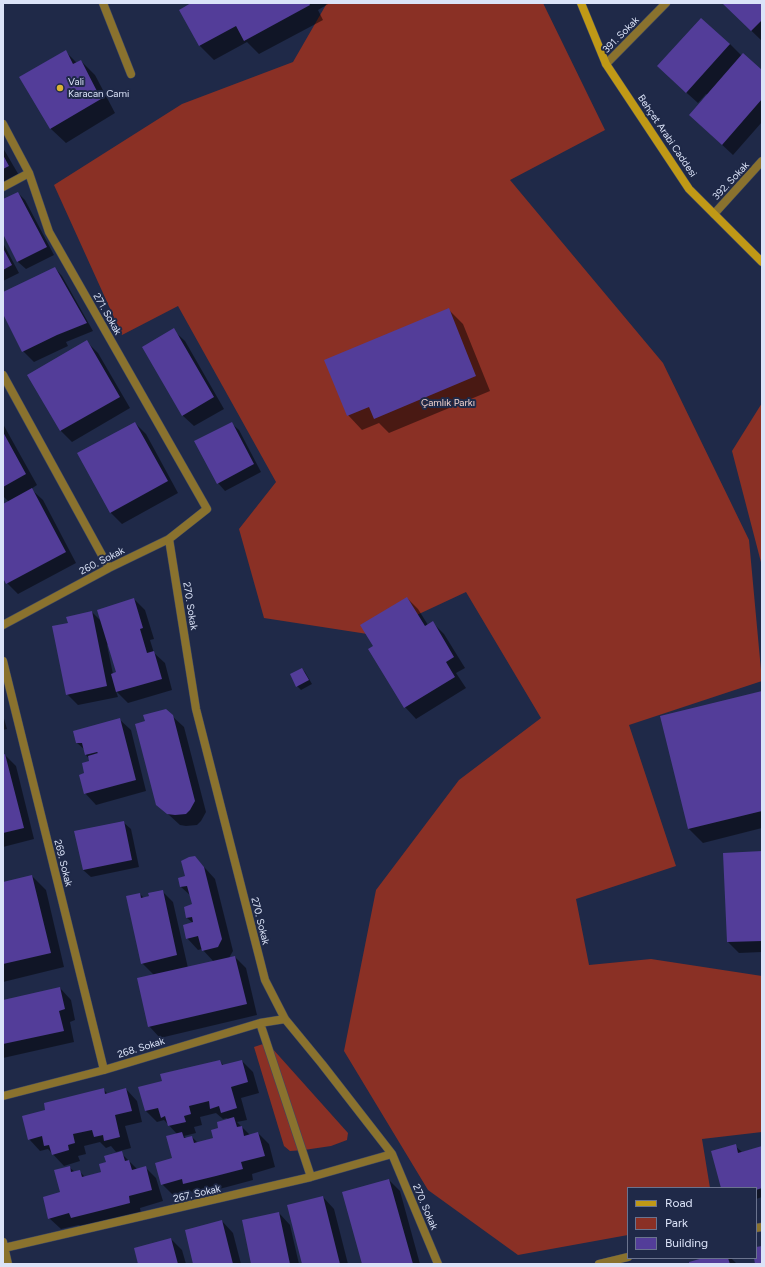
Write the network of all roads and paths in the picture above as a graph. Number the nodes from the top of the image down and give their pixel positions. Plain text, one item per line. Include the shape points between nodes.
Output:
1 (103, 3) edge
2 (581, 3) edge
3 (666, 3) edge
4 (606, 64) junction
5 (131, 74) dead end
6 (3, 124) edge
7 (762, 161) edge
8 (29, 173) junction
9 (3, 187) edge
10 (714, 214) junction
11 (762, 262) edge
12 (3, 375) edge
13 (207, 509) joint
14 (169, 539) junction
15 (108, 568) junction
16 (3, 625) edge
17 (3, 661) edge
18 (285, 1019) junction
19 (260, 1024) junction
20 (104, 1070) junction
21 (3, 1096) edge
22 (392, 1154) junction
23 (311, 1178) junction
24 (4, 1245) edge
25 (627, 1257) edge
26 (8, 1264) edge
27 (438, 1264) edge
28 (598, 1264) edge

1 - 5 street
2 - 4 main road, Behçet Arabi Caddesi
3 - 4 street, 391. Sokak
4 - 10 main road, Behçet Arabi Caddesi via 689,189
6 - 8 street, 271. Sokak
7 - 10 street, 392. Sokak
8 - 9 street
8 - 13 street, 271. Sokak via 49,232
10 - 11 main road, Behçet Arabi Caddesi
12 - 15 street
13 - 14 street, 260. Sokak
14 - 15 street, 260. Sokak
14 - 18 street, 270. Sokak via 196,709 265,980
15 - 16 street, 260. Sokak
17 - 20 street, 269. Sokak
18 - 19 street, 268. Sokak
18 - 22 street, 270. Sokak
19 - 20 street, 268. Sokak
19 - 23 street
20 - 21 street, 268. Sokak
22 - 23 street, 267. Sokak
22 - 27 street, 270. Sokak
23 - 24 street, 267. Sokak
24 - 26 street
25 - 28 street

